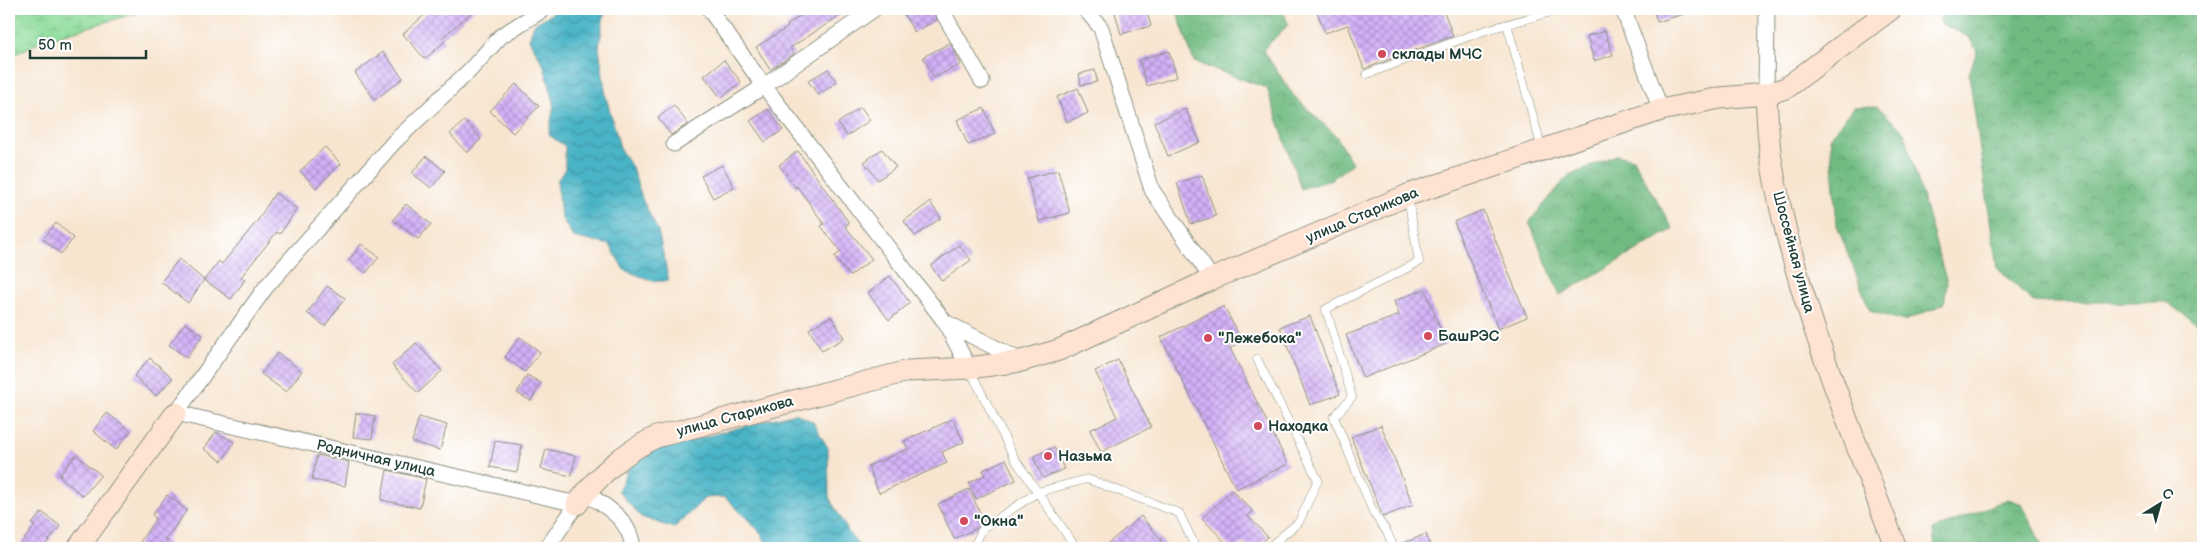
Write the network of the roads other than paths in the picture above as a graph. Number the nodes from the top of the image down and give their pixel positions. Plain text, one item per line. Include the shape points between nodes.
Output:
1 (544, 9) edge
2 (709, 9) edge
3 (874, 9) edge
4 (941, 9) edge
5 (1085, 9) edge
6 (1562, 9) edge
7 (1623, 9) edge
8 (1767, 9) edge
9 (1891, 9) edge
10 (1507, 24) junction
11 (1367, 74) dead end
12 (982, 81) dead end
13 (764, 86) junction
14 (1766, 94) junction
15 (1661, 110) junction
16 (674, 144) dead end
17 (1542, 150) junction
18 (1408, 195) junction
19 (1212, 279) junction
20 (945, 322) junction
21 (1257, 360) dead end
22 (1021, 362) junction
23 (969, 368) junction
24 (176, 413) junction
25 (1038, 492) junction
26 (581, 499) junction
27 (78, 548) edge
28 (547, 548) edge
29 (633, 548) edge
30 (973, 548) edge
31 (1076, 548) edge
32 (1196, 548) edge
33 (1268, 548) edge
34 (1394, 548) edge
35 (1896, 548) edge

1 - 24 street via 501,36 394,142 266,287
2 - 13 street
3 - 13 street
4 - 12 street
5 - 19 street via 1101,28 1152,190
6 - 10 lane
7 - 15 street
8 - 14 street
9 - 14 street via 1786,88
10 - 11 lane
10 - 17 lane
13 - 16 street
13 - 20 street
14 - 15 street, улица Старикова via 1720,98
14 - 35 street, Шоссейная улица via 1771,158 1799,278
15 - 17 street, улица Старикова
17 - 18 street, улица Старикова
18 - 19 street, улица Старикова
18 - 34 lane via 1419,262 1326,309 1352,397 1334,417 1374,514
19 - 22 street, улица Старикова via 1059,350
20 - 22 street
20 - 23 street
21 - 33 lane via 1318,480 1299,522
22 - 23 street, улица Старикова
23 - 25 lane via 1015,459
23 - 26 street, улица Старикова via 908,370 656,437 632,449 608,468
24 - 26 street, Родничная улица
24 - 27 street
25 - 30 lane via 983,528
25 - 31 lane
25 - 32 lane via 1087,479 1178,513
26 - 28 street, улица Старикова
26 - 29 street via 622,520 632,535

